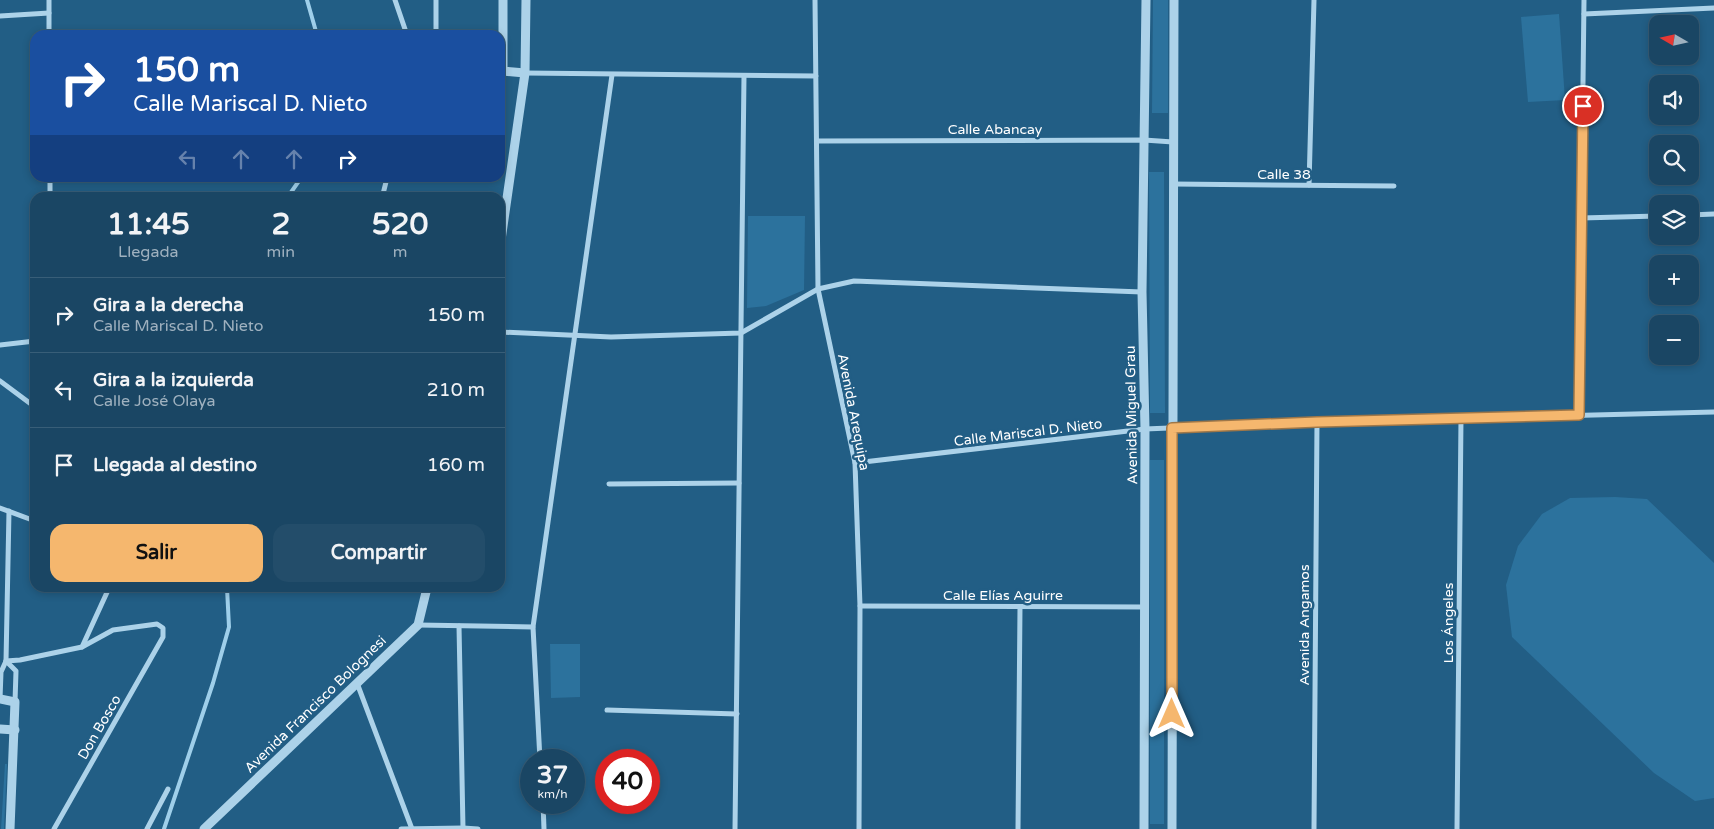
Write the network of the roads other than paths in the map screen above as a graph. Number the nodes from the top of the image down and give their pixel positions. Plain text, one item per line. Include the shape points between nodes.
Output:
1 (49, 0) edge
2 (395, 0) edge
3 (436, 0) edge
4 (503, 0) edge
5 (526, 0) edge
6 (815, 0) edge
7 (1146, 0) edge
8 (1174, 0) edge
9 (1314, 0) edge
10 (1584, 0) edge
11 (1714, 8) edge
12 (49, 13) junction
13 (1584, 14) junction
14 (0, 16) edge
15 (49, 30) edge
16 (405, 30) edge
17 (436, 30) edge
18 (503, 30) edge
19 (505, 71) edge
20 (524, 73) junction
21 (612, 75) junction
22 (744, 76) junction
23 (816, 76) junction
24 (1144, 140) junction
25 (817, 141) junction
26 (1174, 142) junction
27 (1174, 184) junction
28 (1309, 185) junction
29 (1394, 186) dead end
30 (505, 211) edge
31 (1714, 214) edge
32 (1699, 215) edge
33 (1649, 216) edge
34 (1581, 218) junction
35 (818, 290) junction
36 (1142, 292) junction
37 (505, 332) edge
38 (741, 333) junction
39 (575, 335) junction
40 (30, 342) edge
41 (0, 345) edge
42 (0, 382) edge
43 (30, 403) edge
44 (1714, 412) edge
45 (1579, 415) junction
46 (1461, 418) junction
47 (1317, 422) junction
48 (1172, 428) junction
49 (1145, 430) junction
50 (855, 463) junction
51 (739, 483) junction
52 (609, 484) dead end
53 (0, 508) edge
54 (9, 511) junction
55 (30, 518) edge
56 (107, 592) edge
57 (426, 592) edge
58 (860, 606) junction
59 (1020, 607) junction
60 (1145, 607) junction
61 (418, 625) junction
62 (459, 626) junction
63 (533, 627) junction
64 (3, 631) edge
65 (82, 647) junction
66 (6, 661) junction
67 (357, 684) junction
68 (0, 699) edge
69 (16, 702) junction
70 (0, 707) edge
71 (607, 710) dead end
72 (737, 714) junction
73 (0, 729) edge
74 (15, 730) junction
75 (539, 749) edge
76 (168, 789) dead end
77 (543, 814) edge
78 (411, 828) edge
79 (462, 828) junction
80 (10, 829) edge
81 (54, 829) edge
82 (147, 829) edge
83 (204, 829) edge
84 (401, 829) edge
85 (478, 829) edge
86 (544, 829) edge
87 (736, 829) edge
88 (859, 829) edge
89 (1018, 829) edge
90 (1144, 829) edge
91 (1172, 829) edge
92 (1314, 829) edge
93 (1457, 829) edge

1 - 12 street
2 - 16 street
3 - 17 street
4 - 18 street
5 - 20 street
6 - 23 street, Avenida Arequipa
7 - 24 street, Avenida Miguel Grau
8 - 26 street
9 - 28 street
10 - 13 street
11 - 13 street
12 - 14 street
12 - 15 street
13 - 34 street
19 - 20 street
20 - 21 street
20 - 30 street
21 - 22 street
21 - 39 street
22 - 23 street
22 - 38 street
23 - 25 street, Avenida Arequipa
24 - 25 street, Calle Abancay
24 - 26 street, Calle Abancay
24 - 36 street, Avenida Miguel Grau
25 - 35 street, Avenida Arequipa
26 - 27 street
27 - 28 street, Calle 38
27 - 48 street
28 - 29 street, Calle 38
31 - 32 street
33 - 34 street
34 - 45 street
35 - 36 street via 854,281
35 - 38 street
35 - 50 street, Avenida Arequipa
36 - 49 street, Avenida Miguel Grau
37 - 39 street
38 - 39 street
38 - 51 street
39 - 63 street
40 - 41 street
42 - 43 street
44 - 45 street, Calle Mariscal D. Nieto
45 - 46 street, Calle Mariscal D. Nieto
46 - 47 street, Calle Mariscal D. Nieto
46 - 93 street, Los Ángeles
47 - 48 street, Calle Mariscal D. Nieto
47 - 92 street, Avenida Angamos
48 - 49 street, Calle Mariscal D. Nieto
48 - 91 street
49 - 50 street, Calle Mariscal D. Nieto
49 - 60 street, Avenida Miguel Grau
50 - 58 street, Avenida Arequipa
51 - 52 street
51 - 72 street
53 - 54 street
54 - 55 street
54 - 64 street
56 - 65 street
57 - 61 street
58 - 59 street, Calle Elías Aguirre
58 - 88 street, Avenida Arequipa
59 - 60 street, Calle Elías Aguirre
59 - 89 street
60 - 90 street, Avenida Miguel Grau
61 - 62 street
61 - 67 street, Avenida Francisco Bolognesi
62 - 63 street
62 - 79 street
63 - 75 street
64 - 66 street
65 - 66 street
65 - 81 street, Don Bosco via 113,630 157,624 163,628 163,636
66 - 68 street via 1,672
66 - 69 street via 16,671
67 - 78 street
67 - 83 street, Avenida Francisco Bolognesi
68 - 69 street
68 - 70 street
69 - 74 street
71 - 72 street
72 - 87 street
73 - 74 street
74 - 80 street
76 - 82 street
77 - 86 street
78 - 79 street
78 - 84 street
79 - 85 street

